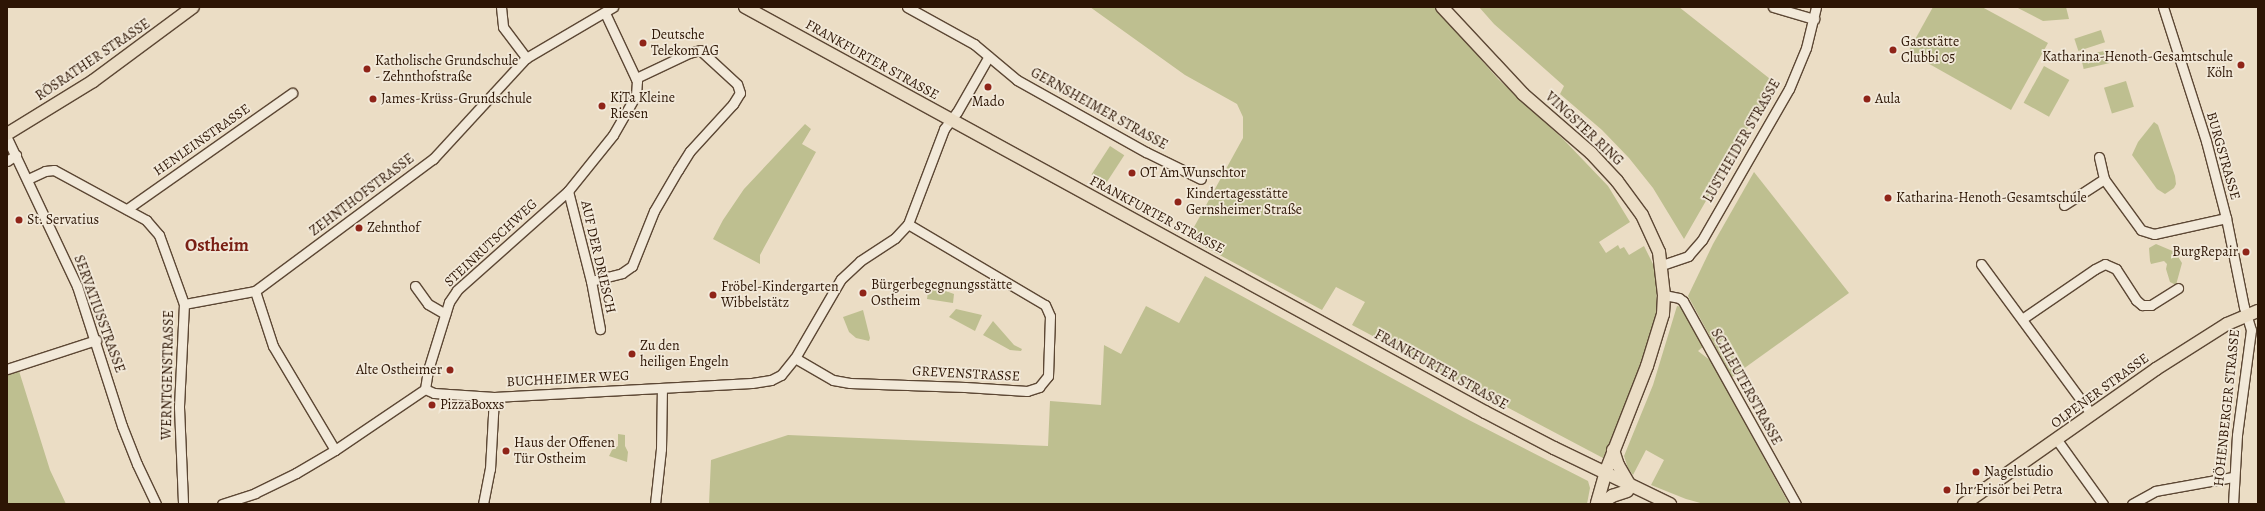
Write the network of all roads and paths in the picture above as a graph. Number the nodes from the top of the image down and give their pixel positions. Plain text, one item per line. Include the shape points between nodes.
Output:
1 (193, 7) edge
2 (501, 7) edge
3 (745, 7) edge
4 (906, 7) edge
5 (1442, 7) edge
6 (1773, 7) edge
7 (1816, 7) edge
8 (2163, 7) edge
9 (609, 10) edge
10 (1814, 19) junction
11 (989, 56) junction
12 (526, 58) junction
13 (636, 78) junction
14 (292, 93) dead end
15 (951, 120) junction
16 (7, 134) edge
17 (7, 138) edge
18 (16, 155) junction
19 (2099, 157) dead end
20 (7, 161) edge
21 (28, 179) junction
22 (1200, 179) dead end
23 (2104, 179) junction
24 (568, 192) junction
25 (2064, 205) dead end
26 (127, 209) junction
27 (2226, 218) junction
28 (908, 224) junction
29 (1981, 264) dead end
30 (1662, 265) junction
31 (592, 281) junction
32 (415, 286) dead end
33 (2178, 288) dead end
34 (255, 291) junction
35 (1664, 295) junction
36 (184, 304) junction
37 (2252, 313) edge
38 (444, 314) junction
39 (2022, 320) junction
40 (600, 329) dead end
41 (96, 340) junction
42 (2254, 340) edge
43 (795, 358) junction
44 (7, 368) edge
45 (662, 388) junction
46 (425, 389) junction
47 (494, 397) junction
48 (2092, 415) junction
49 (2057, 440) junction
50 (335, 450) junction
51 (1613, 450) junction
52 (1604, 476) junction
53 (2233, 478) junction
54 (1628, 488) junction
55 (156, 504) edge
56 (183, 504) edge
57 (222, 504) edge
58 (483, 504) edge
59 (654, 504) edge
60 (1597, 504) edge
61 (1601, 504) edge
62 (1650, 504) edge
63 (1670, 504) edge
64 (1796, 504) edge
65 (1964, 504) edge
66 (2103, 504) edge
67 (2132, 504) edge
68 (2233, 504) edge

1 - 16 main road, RÖSRATHER STRASSE via 93,81
2 - 12 street via 503,27
3 - 15 main road, FRANKFURTER STRASSE
4 - 11 street, GERNSHEIMER STRASSE via 974,44
5 - 30 main road, VINGSTER RING via 1518,89 1591,153 1617,181 1642,215 1655,240
6 - 10 street
7 - 10 street, LUSTHEIDER STRASSE
8 - 27 street, BURGSTRASSE via 2206,140
9 - 12 street, ZEHNTHOFSTRASSE
9 - 13 street, STEINRUTSCHWEG
10 - 30 street, LUSTHEIDER STRASSE via 1806,48 1789,89 1702,240 1688,256
11 - 15 street
11 - 22 street, GERNSHEIMER STRASSE via 1017,80
12 - 34 street, ZEHNTHOFSTRASSE via 433,160
13 - 24 street, STEINRUTSCHWEG via 636,95 624,118
13 - 31 street via 700,50 737,84 740,93 706,132 678,170 654,211 632,266 622,273
14 - 26 street, HENLEINSTRASSE
15 - 28 street, BUCHHEIMER WEG via 944,129
15 - 52 main road, FRANKFURTER STRASSE via 1554,448 1581,467
17 - 18 street, SERVATIUSSTRASSE
18 - 20 street
18 - 21 street, SERVATIUSSTRASSE
19 - 23 street
21 - 26 street, WERNTGENSTRASSE via 54,170
21 - 41 street, SERVATIUSSTRASSE via 77,286
23 - 25 street
23 - 27 street via 2141,230 2154,234
24 - 31 street, AUF DER DRIESCH
24 - 38 street, STEINRUTSCHWEG via 457,290 448,302
26 - 36 street, WERNTGENSTRASSE via 146,220 159,235
27 - 37 street, BURGSTRASSE
28 - 43 street, BUCHHEIMER WEG via 896,238 860,262 841,279
28 - 43 street, GREVENSTRASSE via 1045,305 1050,316 1048,376 1039,387 1027,391 850,383 833,380
29 - 39 street
30 - 35 main road, VINGSTER RING
31 - 40 street, AUF DER DRIESCH
32 - 38 street via 428,304
33 - 39 street via 2151,305 2142,305 2116,269 2105,264
34 - 36 street, ZEHNTHOFSTRASSE
34 - 50 street via 273,346
35 - 51 main road, VINGSTER RING via 1663,314 1657,338
35 - 64 street, SCHLEUTERSTRASSE via 1683,301
36 - 56 street, WERNTGENSTRASSE via 179,407
37 - 42 street, HÖHENBERGER STRASSE via 2251,330
37 - 48 main road, OLPENER STRASSE via 2168,360
38 - 46 street, STEINRUTSCHWEG
39 - 48 street
41 - 44 street
41 - 55 street, SERVATIUSSTRASSE via 122,426
42 - 53 street, HÖHENBERGER STRASSE via 2246,362
43 - 45 street, BUCHHEIMER WEG via 781,375 771,380
45 - 47 street, BUCHHEIMER WEG
45 - 59 street via 661,449
46 - 47 street, BUCHHEIMER WEG via 434,393
46 - 50 street
47 - 58 street via 490,469
48 - 49 main road, OLPENER STRASSE
49 - 65 main road, OLPENER STRASSE
49 - 66 street
50 - 57 street via 255,493
51 - 52 main road, VINGSTER RING
51 - 54 main road
52 - 54 main road, FRANKFURTER STRASSE
52 - 60 main road, VINGSTER RING
53 - 67 street via 2155,491
53 - 68 street, HÖHENBERGER STRASSE
54 - 61 main road
54 - 62 main road, FRANKFURTER STRASSE
54 - 63 main road, FRANKFURTER STRASSE

